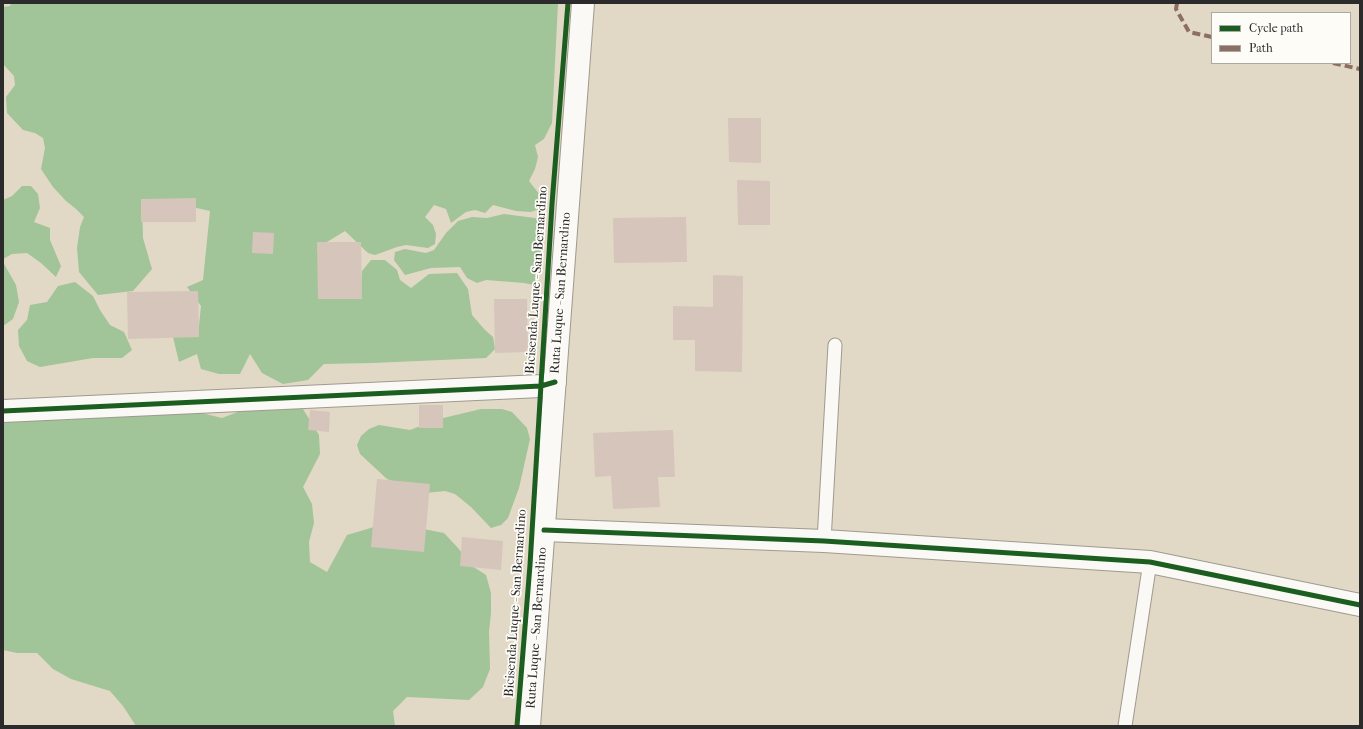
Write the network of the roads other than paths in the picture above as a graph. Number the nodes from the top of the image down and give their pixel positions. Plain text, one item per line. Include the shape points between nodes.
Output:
1 (583, 3) edge
2 (835, 345) dead end
3 (555, 382) junction
4 (3, 411) edge
5 (544, 530) junction
6 (824, 541) junction
7 (1150, 562) junction
8 (1360, 605) edge
9 (530, 726) edge
10 (1125, 726) edge

1 - 3 street, Ruta Luque - San Bernardino
2 - 6 lane
3 - 4 street via 541,386
3 - 5 street, Ruta Luque - San Bernardino
5 - 6 street
5 - 9 street, Ruta Luque - San Bernardino
6 - 7 street
7 - 8 street
7 - 10 lane

